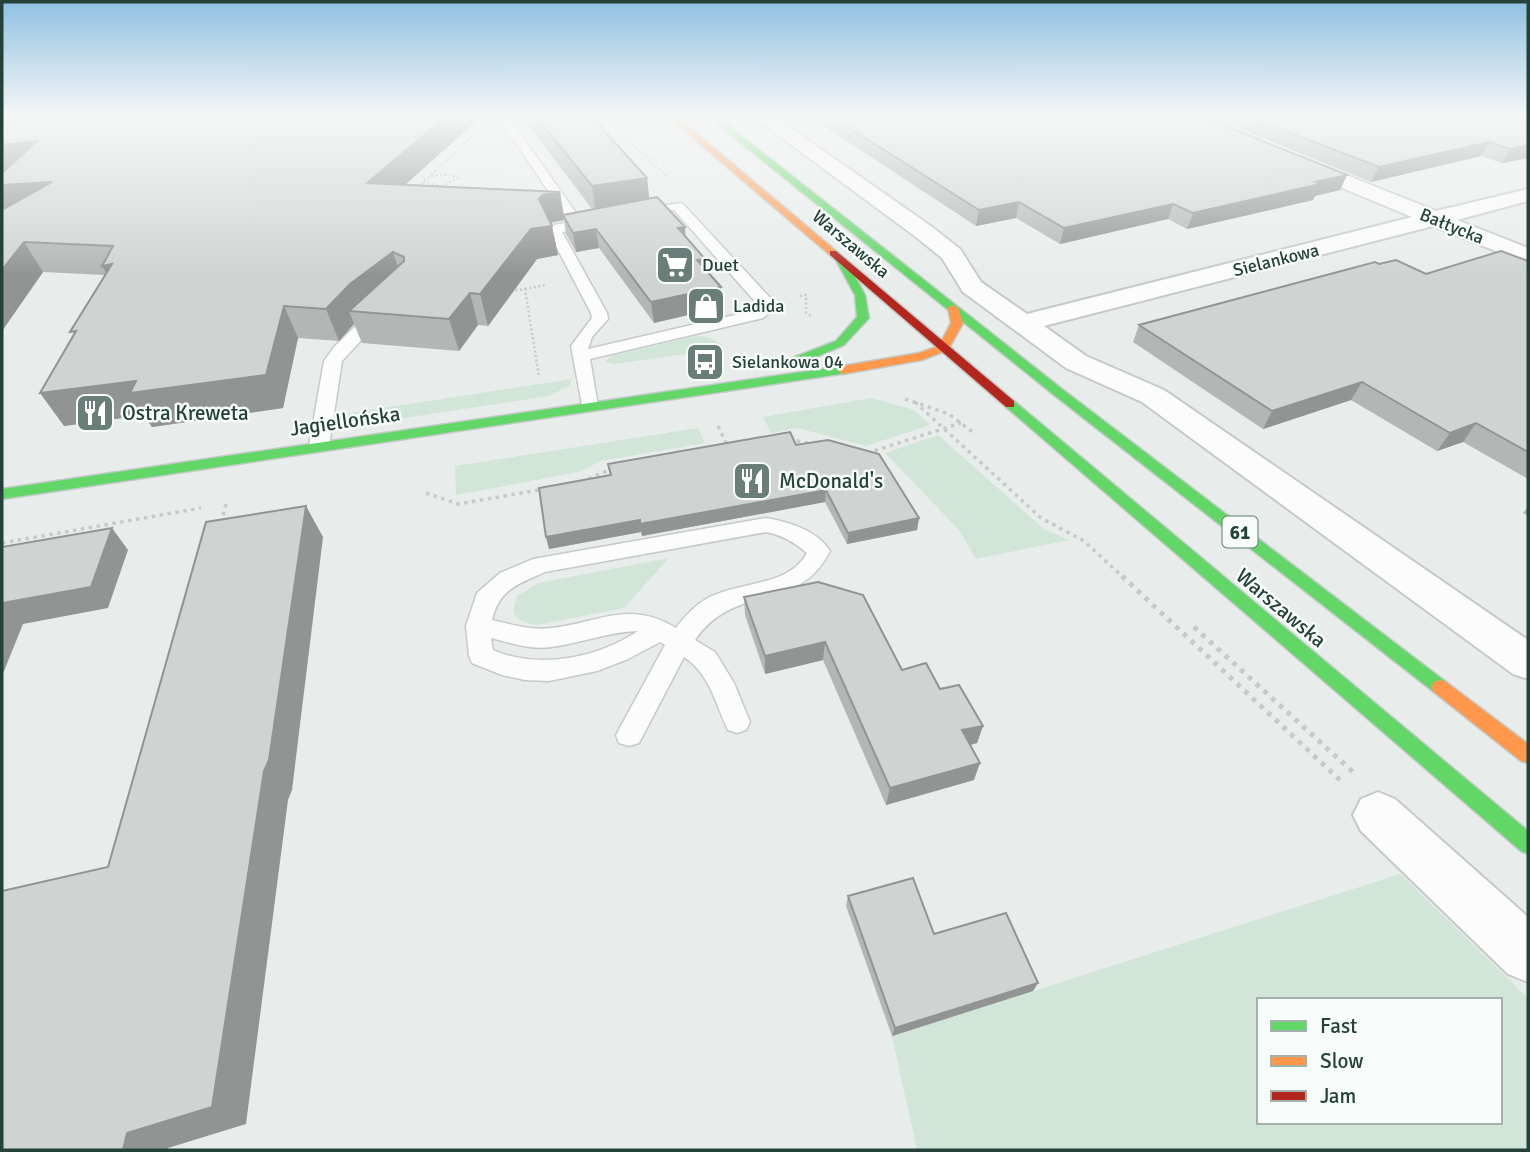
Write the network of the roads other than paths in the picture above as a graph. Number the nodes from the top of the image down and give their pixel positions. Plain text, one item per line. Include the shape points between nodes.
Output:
1 (539, 169) edge
2 (733, 169) edge
3 (777, 169) edge
4 (790, 169) edge
5 (835, 169) edge
6 (1314, 169) edge
7 (1528, 195) edge
8 (677, 206) joint
9 (1436, 219) junction
10 (578, 225) junction
11 (924, 232) junction
12 (1528, 257) edge
13 (841, 260) junction
14 (396, 297) edge
15 (953, 308) junction
16 (1023, 323) junction
17 (944, 348) junction
18 (579, 356) junction
19 (694, 390) junction
20 (589, 407) junction
21 (319, 446) junction
22 (2, 494) edge
23 (478, 626) junction
24 (669, 636) junction
25 (1528, 662) edge
26 (737, 722) dead end
27 (629, 735) dead end
28 (1528, 755) edge
29 (1378, 815) road end
30 (1528, 844) edge
31 (1528, 954) edge

1 - 10 lane
2 - 13 main road, Warszawska / 61
3 - 15 main road, Warszawska / 61
4 - 11 street
5 - 11 street
6 - 9 street, Bałtycka
7 - 9 street, Sielankowa
8 - 10 lane
8 - 18 lane via 767,307 757,316
9 - 12 street, Bałtycka
9 - 16 street, Sielankowa
10 - 18 lane via 554,229 599,313 600,319 581,340
11 - 16 street via 951,254 972,287
13 - 17 main road, Warszawska / 61
13 - 19 main road, Jagiellońska via 860,296 863,318 850,337 790,364
14 - 21 lane via 333,361
15 - 17 main road via 957,323
15 - 28 main road, Warszawska / 61
16 - 25 street via 1076,362 1153,396
17 - 19 main road, Jagiellońska via 880,365
17 - 30 main road, Warszawska / 61
18 - 20 lane
19 - 20 main road, Jagiellońska
20 - 21 main road, Jagiellońska
21 - 22 main road, Jagiellońska
23 - 24 lane via 550,638 640,622
23 - 24 lane via 481,656 521,671 548,671 611,657
23 - 24 lane via 485,599 508,579 541,565 766,525 799,533 819,551 815,562 797,578 719,603
24 - 26 lane via 706,659
24 - 27 lane via 644,712
29 - 31 street

